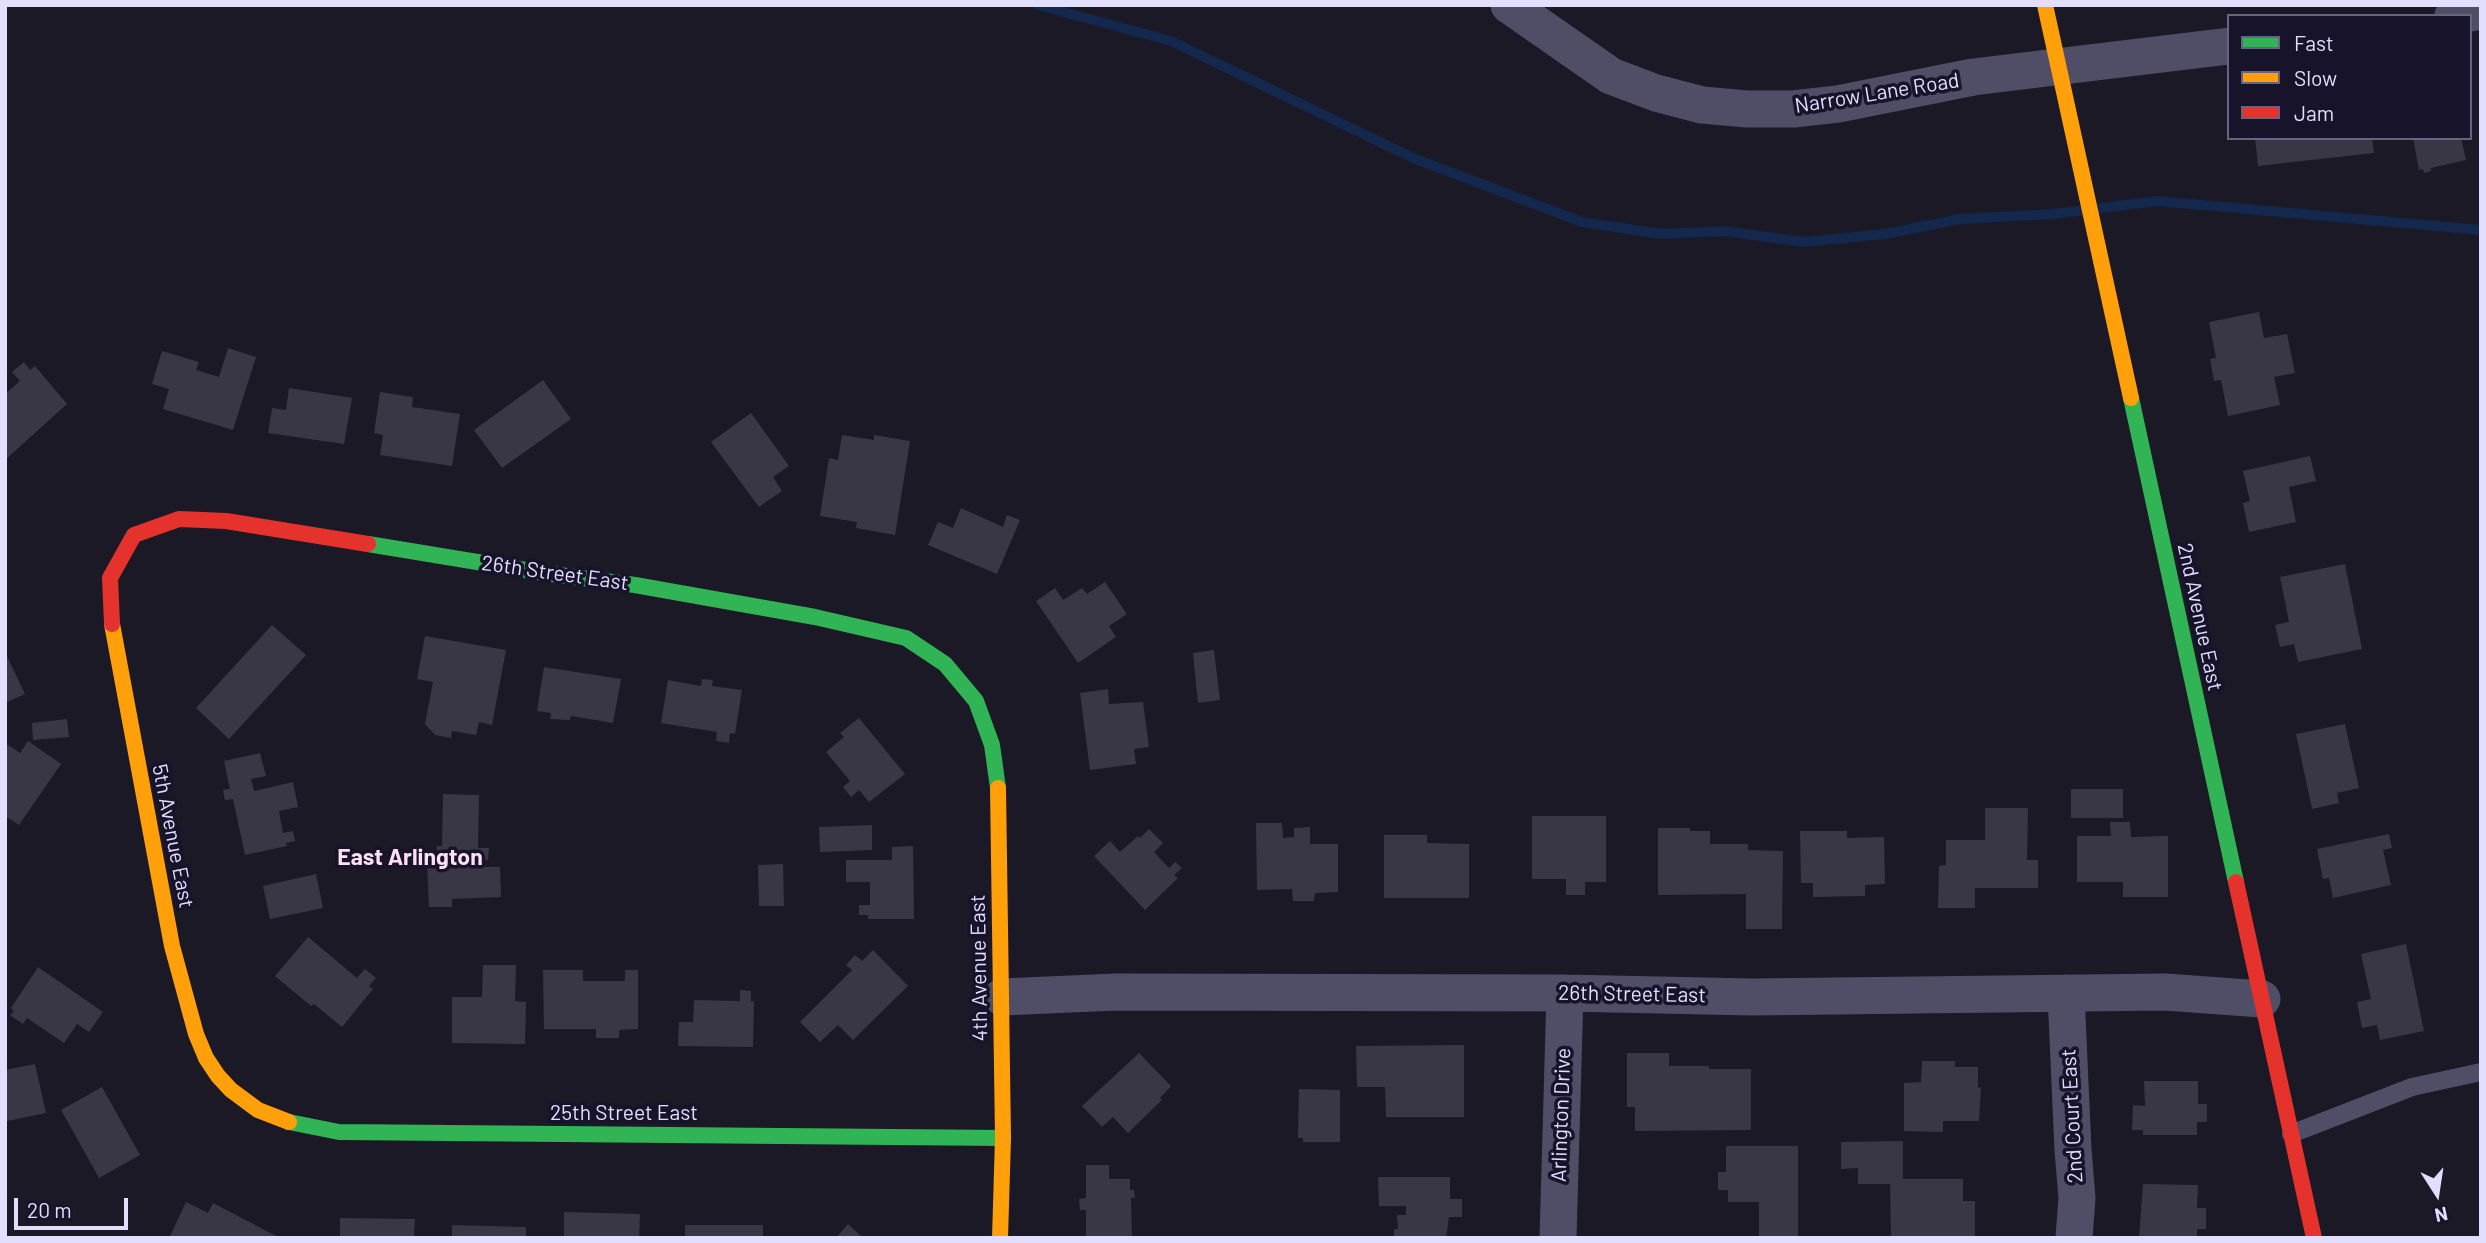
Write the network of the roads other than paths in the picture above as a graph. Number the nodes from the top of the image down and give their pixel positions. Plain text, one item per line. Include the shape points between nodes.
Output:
1 (1509, 5) edge
2 (2045, 5) edge
3 (2227, 46) edge
4 (2059, 68) junction
5 (123, 556) joint
6 (976, 701) joint
7 (1565, 993) junction
8 (2066, 993) junction
9 (1002, 997) junction
10 (2262, 999) junction
11 (2481, 1072) edge
12 (249, 1107) joint
13 (2291, 1134) junction
14 (1003, 1138) junction
15 (1000, 1238) edge
16 (1558, 1238) edge
17 (2074, 1238) edge
18 (2314, 1238) edge

1 - 4 street, Narrow Lane Road via 1611,76 1702,105 1793,109
2 - 4 street, 2nd Avenue East
3 - 4 street, Narrow Lane Road
4 - 10 street, 2nd Avenue East
5 - 6 street, 26th Street East via 134,535 178,519 226,521 635,585 906,638 945,664
5 - 12 street, 5th Avenue East via 110,578 112,627 172,941 194,1032 216,1074
6 - 9 street, 4th Avenue East via 992,745 998,792
7 - 8 street, 26th Street East via 1752,997
7 - 9 street, 26th Street East via 1116,992
7 - 16 street, Arlington Drive
8 - 10 street, 26th Street East via 2165,992
8 - 17 street, 2nd Court East via 2077,1198
9 - 14 street, 4th Avenue East
10 - 13 street, 2nd Avenue East
11 - 13 lane via 2412,1087
12 - 14 street, 25th Street East via 292,1125 339,1132
13 - 18 street, 2nd Avenue East
14 - 15 street, 4th Avenue East

